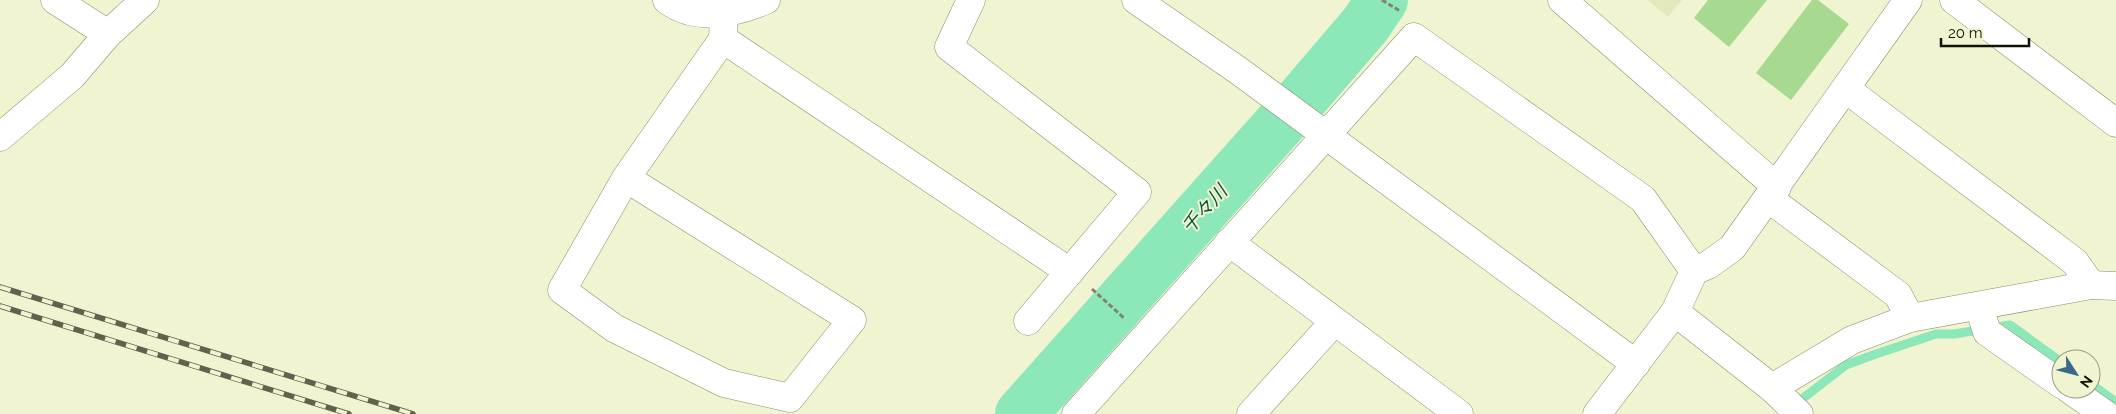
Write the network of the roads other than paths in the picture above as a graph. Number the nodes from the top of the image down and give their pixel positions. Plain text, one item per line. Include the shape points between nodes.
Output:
1 (55, 0) edge
2 (144, 0) edge
3 (667, 0) edge
4 (766, 0) edge
5 (971, 0) edge
6 (1136, 0) edge
7 (1562, 0) edge
8 (1908, 0) edge
9 (1954, 0) edge
10 (724, 26) junction
11 (108, 34) junction
12 (1846, 89) junction
13 (2116, 123) edge
14 (1319, 130) junction
15 (0, 137) edge
16 (626, 178) junction
17 (1772, 192) junction
18 (1229, 242) junction
19 (1694, 271) junction
20 (1078, 278) junction
21 (2103, 286) edge
22 (1979, 307) junction
23 (1675, 312) junction
24 (1910, 318) junction
25 (1028, 321) dead end
26 (1334, 322) junction
27 (1636, 364) junction
28 (2051, 377) edge
29 (1772, 388) junction
30 (2083, 399) edge
31 (1444, 410) edge
32 (1076, 414) edge
33 (1251, 414) edge
34 (1597, 414) edge
35 (1800, 414) edge
36 (2104, 414) edge

1 - 11 street
2 - 11 street
3 - 10 street
4 - 10 street
5 - 20 street via 949,47 1137,192
6 - 14 street
7 - 17 street
8 - 12 street
9 - 13 street
10 - 16 street
10 - 20 street
11 - 15 street via 72,76
12 - 17 street
12 - 21 street
14 - 18 street
14 - 19 street via 1414,36 1643,199
14 - 27 street
16 - 16 street via 562,290 614,328 724,383 790,398 852,320
17 - 19 street via 1732,248
17 - 24 street via 1898,295
18 - 26 street
18 - 32 street
19 - 23 street
20 - 25 street
21 - 22 street
22 - 24 street
22 - 28 street via 1987,332
23 - 27 street
23 - 29 street
24 - 29 street via 1852,340
26 - 31 street
26 - 33 street
27 - 34 street
29 - 35 street
30 - 36 street

